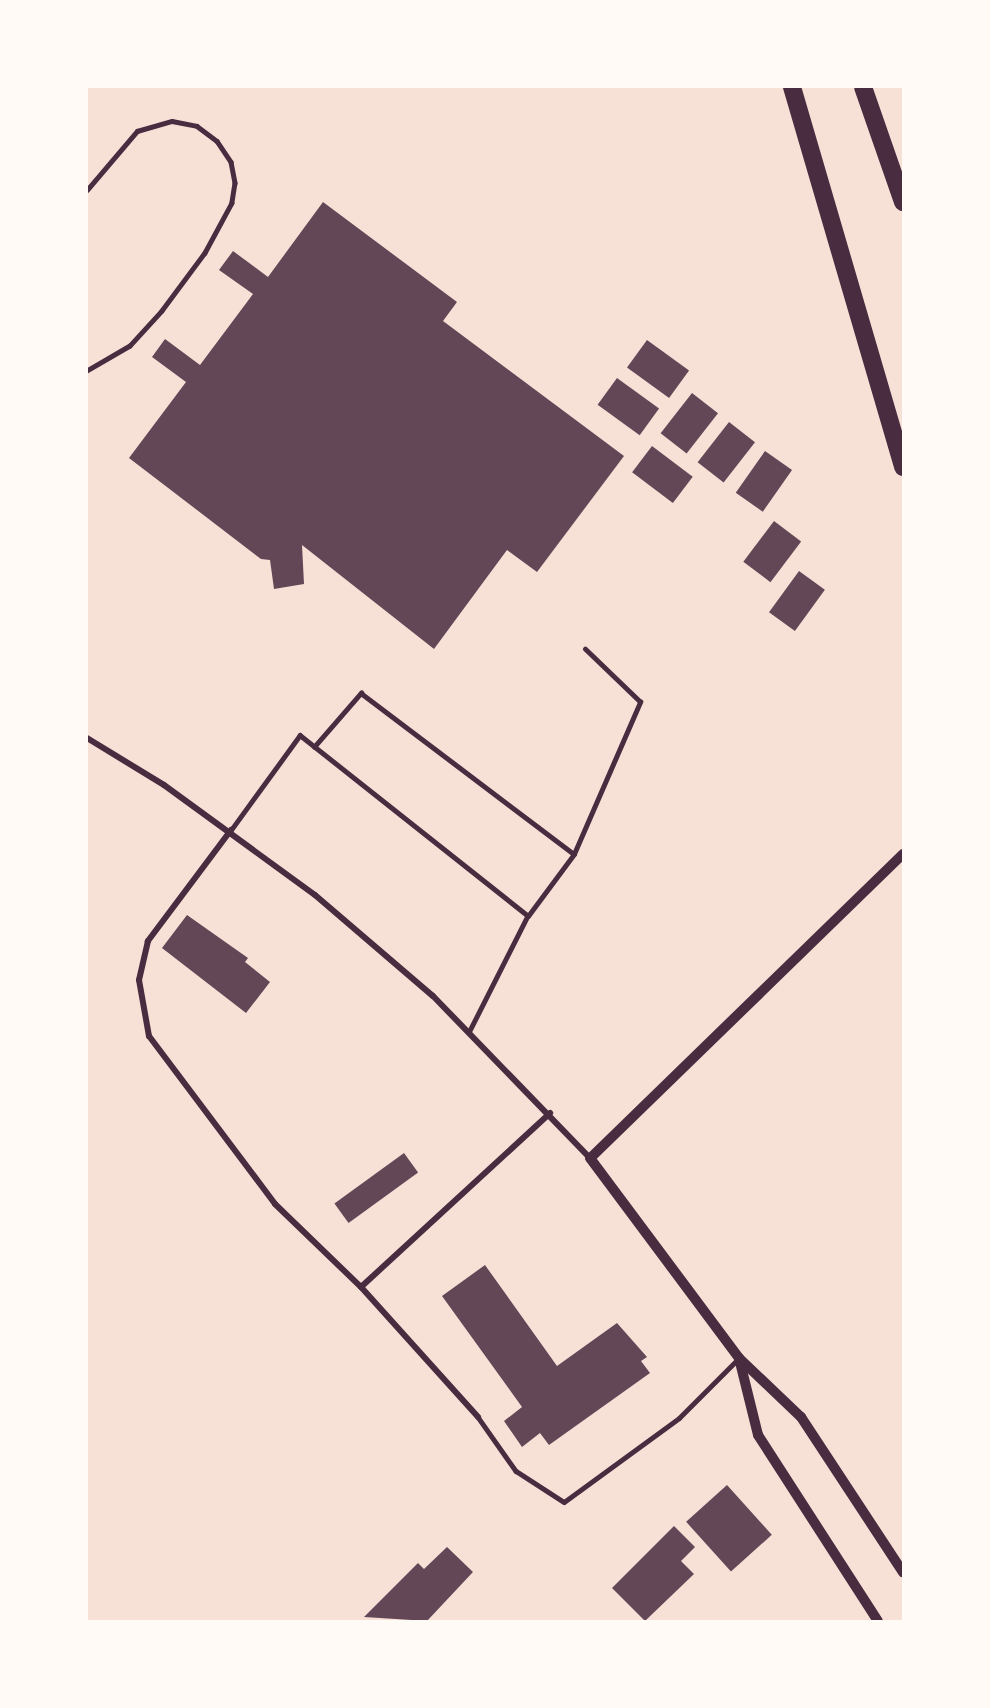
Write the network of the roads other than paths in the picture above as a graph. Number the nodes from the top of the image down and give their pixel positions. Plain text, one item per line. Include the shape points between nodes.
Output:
1 (792, 87) edge
2 (863, 87) edge
3 (87, 190) edge
4 (903, 202) edge
5 (87, 370) edge
6 (903, 467) edge
7 (585, 649) dead end
8 (87, 738) edge
9 (314, 747) junction
10 (231, 830) junction
11 (574, 854) junction
12 (903, 854) edge
13 (528, 916) junction
14 (470, 1031) junction
15 (550, 1113) junction
16 (590, 1158) junction
17 (361, 1287) junction
18 (739, 1358) junction
19 (478, 1417) joint
20 (903, 1572) edge
21 (878, 1621) edge

1 - 6 highway
2 - 4 highway
3 - 5 lane via 137,131 172,121 197,126 217,141 231,162 234,183 232,203 205,253 162,311 130,346
7 - 11 lane via 640,702
8 - 10 street
9 - 10 lane via 300,735
9 - 11 lane via 361,693
9 - 13 lane
10 - 14 street via 315,895
10 - 17 street via 148,941 139,980 141,1008 149,1036 187,1093 275,1204
11 - 13 lane
12 - 16 street
13 - 14 lane
14 - 15 street
15 - 16 street
15 - 17 street
16 - 18 street
17 - 19 street
18 - 19 lane via 679,1418 564,1502 516,1471
18 - 20 street via 801,1417
18 - 21 street via 758,1435

